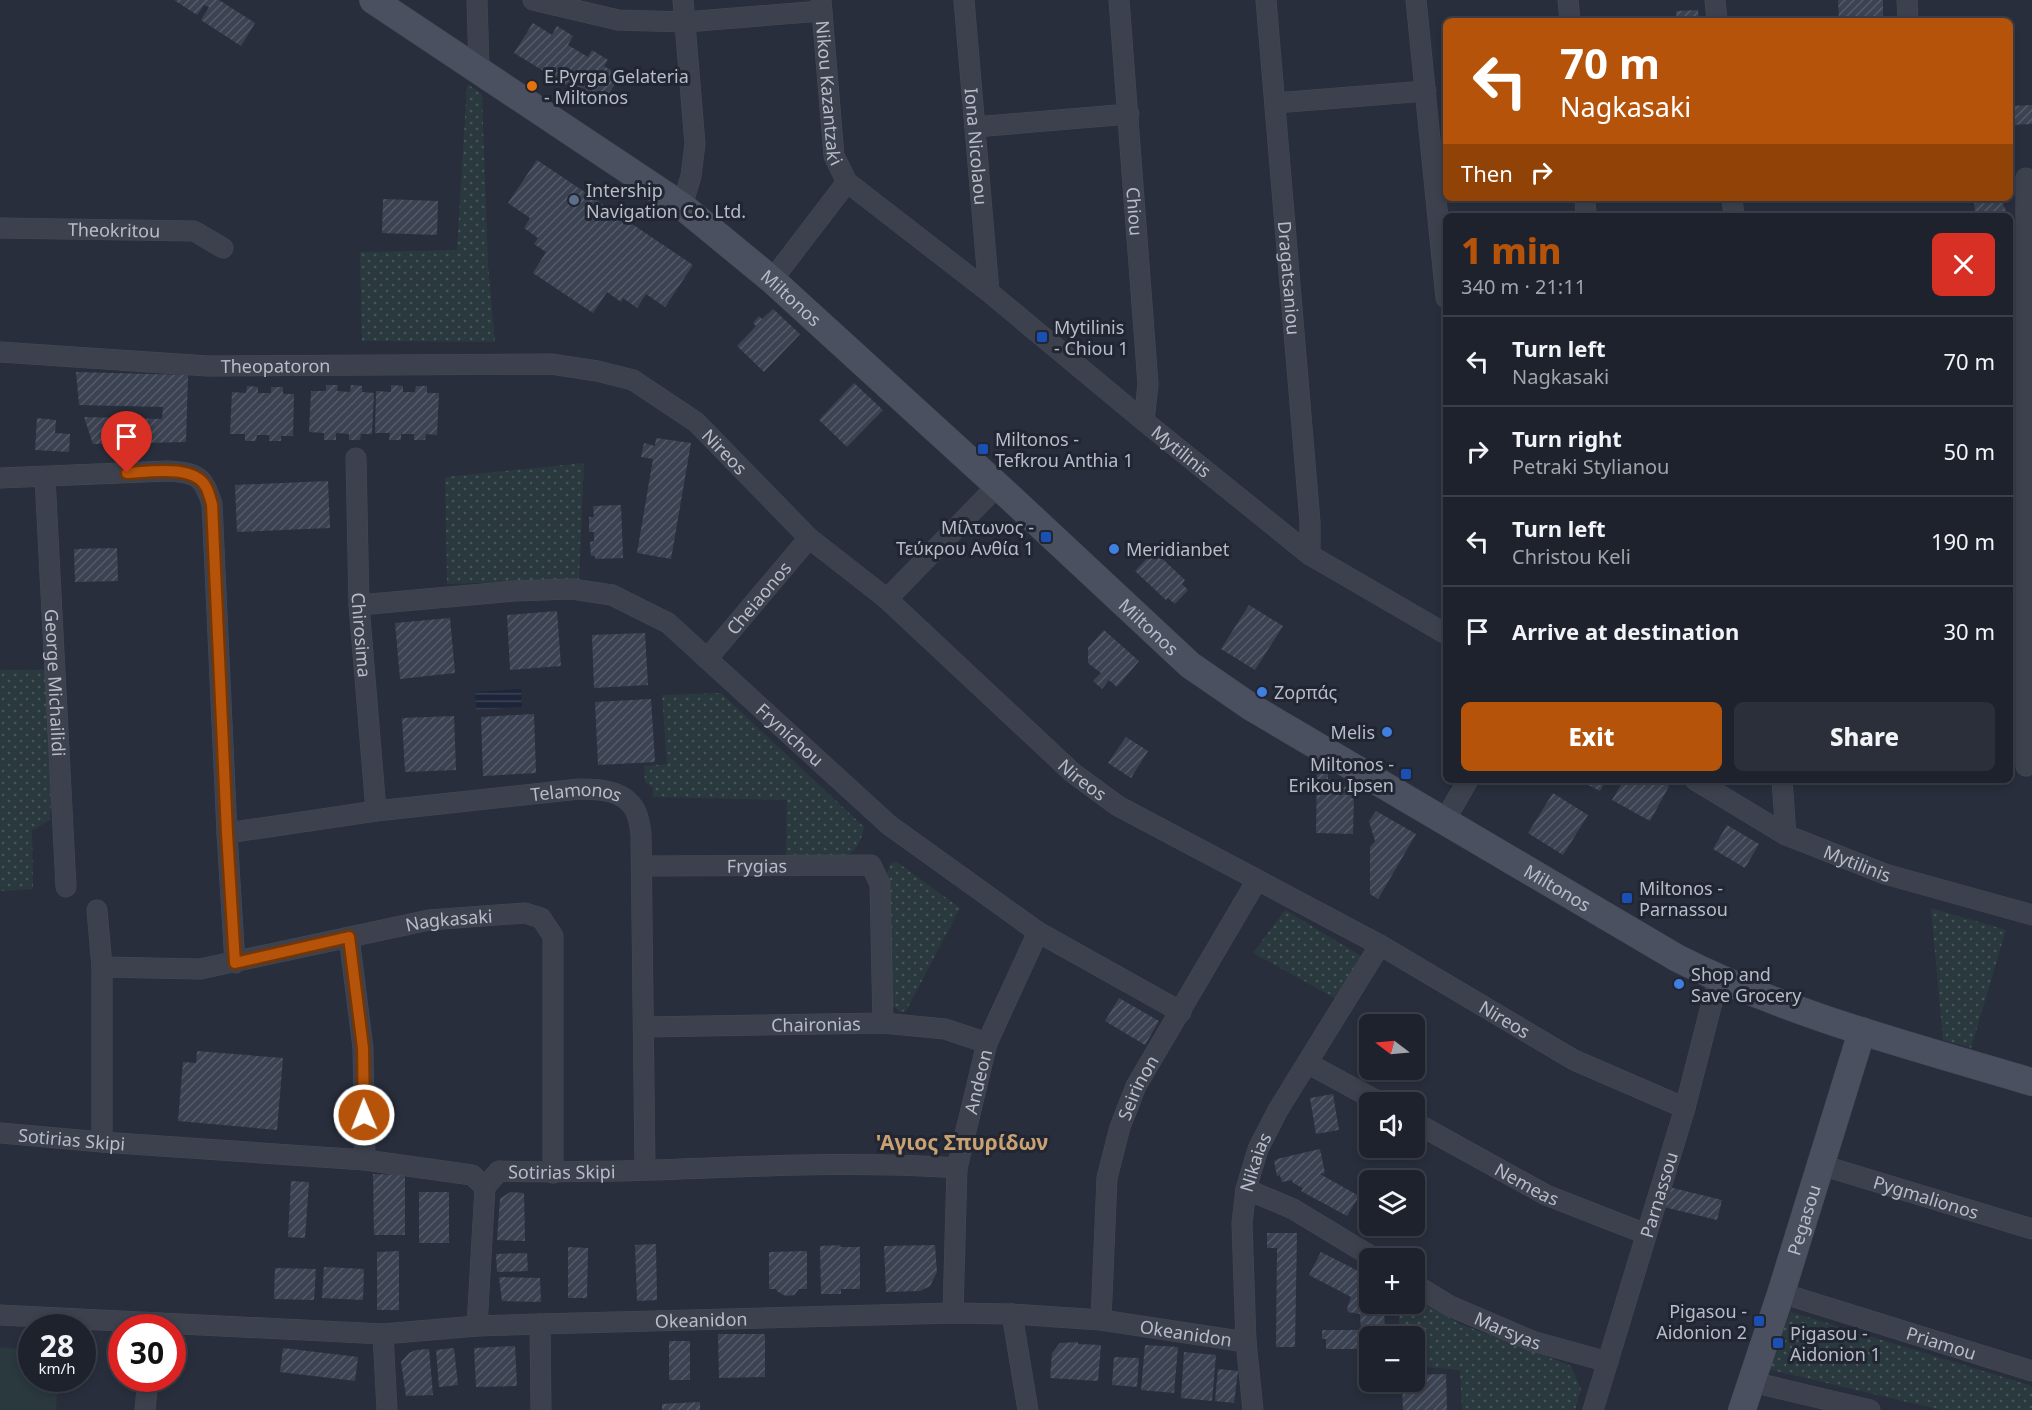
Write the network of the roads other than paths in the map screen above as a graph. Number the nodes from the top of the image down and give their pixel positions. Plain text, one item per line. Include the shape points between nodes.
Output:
1 (373, 0) edge
2 (477, 0) edge
3 (533, 0) edge
4 (683, 0) edge
5 (964, 0) edge
6 (1119, 0) edge
7 (1266, 0) edge
8 (1416, 0) edge
9 (1568, 0) edge
10 (1715, 0) edge
11 (1908, 0) edge
12 (821, 5) edge
13 (1570, 18) edge
14 (1717, 18) edge
15 (1908, 18) edge
16 (685, 22) junction
17 (479, 69) junction
18 (1426, 90) junction
19 (1275, 103) junction
20 (1129, 114) junction
21 (975, 127) junction
22 (2023, 178) edge
23 (847, 182) junction
24 (682, 206) junction
25 (0, 228) edge
26 (223, 248) dead end
27 (1443, 267) edge
28 (772, 280) junction
29 (989, 292) junction
30 (2018, 321) edge
31 (0, 352) edge
32 (551, 364) joint
33 (1143, 421) junction
34 (356, 458) dead end
35 (45, 477) junction
36 (0, 478) edge
37 (997, 486) junction
38 (809, 538) junction
39 (1310, 555) junction
40 (887, 599) junction
41 (359, 605) junction
42 (1443, 632) edge
43 (707, 659) junction
44 (2023, 765) edge
45 (1466, 783) edge
46 (1700, 783) edge
47 (1782, 783) edge
48 (376, 811) junction
49 (1445, 820) junction
50 (227, 833) junction
51 (1786, 835) junction
52 (643, 866) junction
53 (1257, 880) junction
54 (66, 887) dead end
55 (97, 910) dead end
56 (2032, 915) edge
57 (1038, 932) junction
58 (349, 937) junction
59 (1380, 945) junction
60 (235, 963) junction
61 (102, 967) junction
62 (1718, 979) junction
63 (1181, 1012) junction
64 (883, 1023) junction
65 (644, 1027) junction
66 (1862, 1031) junction
67 (987, 1043) junction
68 (1309, 1064) junction
69 (2032, 1082) edge
70 (1361, 1092) edge
71 (1685, 1108) junction
72 (1425, 1128) edge
73 (0, 1133) edge
74 (102, 1142) junction
75 (365, 1160) junction
76 (1821, 1165) junction
77 (957, 1168) junction
78 (645, 1169) junction
79 (553, 1173) junction
80 (485, 1187) junction
81 (1246, 1188) junction
82 (2032, 1229) edge
83 (1646, 1234) junction
84 (1359, 1249) edge
85 (1425, 1291) edge
86 (1781, 1293) junction
87 (953, 1313) junction
88 (1012, 1314) junction
89 (0, 1315) edge
90 (1101, 1320) junction
91 (108, 1322) edge
92 (540, 1324) junction
93 (186, 1326) edge
94 (477, 1326) junction
95 (383, 1334) junction
96 (1246, 1342) junction
97 (1608, 1362) junction
98 (2032, 1371) edge
99 (1752, 1382) junction
100 (147, 1392) edge
101 (145, 1410) edge
102 (387, 1410) edge
103 (541, 1410) edge
104 (1028, 1410) edge
105 (1253, 1410) edge
106 (1593, 1410) edge
107 (1742, 1410) edge
108 (1870, 1410) edge

1 - 17 street, Miltonos
2 - 17 street
3 - 16 street via 618,20
4 - 16 street
5 - 21 street, Iona Nicolaou
6 - 20 street, Chiou
7 - 19 street, Dragatsaniou
8 - 18 street
9 - 13 street
10 - 14 street
11 - 15 street
12 - 16 street
12 - 23 street, Nikou Kazantzaki via 834,156
16 - 24 street via 695,144
17 - 24 street, Miltonos
18 - 19 street
18 - 27 street
19 - 39 street, Dragatsaniou
20 - 21 street
20 - 33 street, Chiou via 1148,384
21 - 29 street, Iona Nicolaou
22 - 30 street
23 - 28 street
23 - 29 street, Mytilinis
24 - 28 street, Miltonos
25 - 26 street, Theokritou via 194,231
28 - 37 street, Miltonos
29 - 33 street, Mytilinis
30 - 44 street
31 - 32 street, Theopatoron via 208,366
32 - 38 street, Nireos via 633,380 696,422
33 - 39 street, Mytilinis
34 - 41 street, Chirosima
35 - 36 street
35 - 50 street via 168,471 189,472 206,484 213,514
35 - 54 street, George Michailidi
37 - 40 street
37 - 49 street, Miltonos via 1190,665 1251,707
38 - 40 street, Nireos
38 - 43 street, Cheiaonos
39 - 42 street, Mytilinis
40 - 53 street, Nireos via 1073,773 1118,806
41 - 43 street, Frynichou via 515,591 572,589 612,595 668,623
41 - 48 street, Chirosima
43 - 57 street, Frynichou via 889,825
45 - 49 street
46 - 51 street, Mytilinis
47 - 51 street
48 - 50 street, Telamonos
48 - 52 street, Telamonos via 601,789 622,796 636,811
49 - 62 street, Miltonos
50 - 60 street
51 - 56 street, Mytilinis via 1885,874
52 - 64 street, Frygias via 871,865 880,884
52 - 65 street, Telamonos
53 - 59 street, Nireos
53 - 63 street, Seirinon
55 - 61 street
57 - 63 street, Frynichou
57 - 67 street, Andeon
58 - 60 street, Nagkasaki
58 - 75 street via 363,1048
58 - 79 street, Nagkasaki via 429,920 525,913 541,918 553,936
59 - 68 street, Nikaias
59 - 71 street, Nireos via 1574,1060
60 - 61 street, Nagkasaki via 200,969
61 - 74 street
62 - 66 street, Miltonos
62 - 71 street, Parnassou
63 - 90 street, Seirinon via 1136,1086 1120,1127 1107,1178
64 - 65 street, Chaironias
64 - 67 street, Chaironias via 945,1029
65 - 78 street, Telamonos
66 - 69 street, Miltonos
66 - 76 street, Pegasou
67 - 77 street, Andeon
68 - 70 street
68 - 81 street, Nikaias via 1257,1149
71 - 83 street, Parnassou
72 - 83 street, Nemeas via 1546,1195
73 - 74 street, Sotirias Skipi
74 - 75 street, Sotirias Skipi
75 - 80 street, Sotirias Skipi via 472,1175
76 - 82 street, Pygmalionos
76 - 86 street, Pegasou
77 - 78 street, Sotirias Skipi via 906,1165
77 - 87 street, Andeon
78 - 79 street, Sotirias Skipi
79 - 80 street, Sotirias Skipi via 499,1171
80 - 94 street
81 - 84 street via 1293,1209
81 - 96 street, Nikaias via 1242,1223
83 - 97 street, Parnassou
85 - 97 street, Marsyas via 1450,1306 1532,1341
86 - 98 street, Priamou
86 - 99 street, Pegasou
87 - 88 street, Okeanidon
87 - 92 street, Okeanidon
88 - 90 street, Okeanidon
88 - 104 street
89 - 91 street, Okeanidon
90 - 96 street, Okeanidon
92 - 94 street, Okeanidon
92 - 103 street
93 - 95 street, Okeanidon
94 - 95 street, Okeanidon
95 - 102 street
96 - 105 street, Nikaias
97 - 106 street, Parnassou
99 - 107 street, Pegasou
99 - 108 street
100 - 101 street

